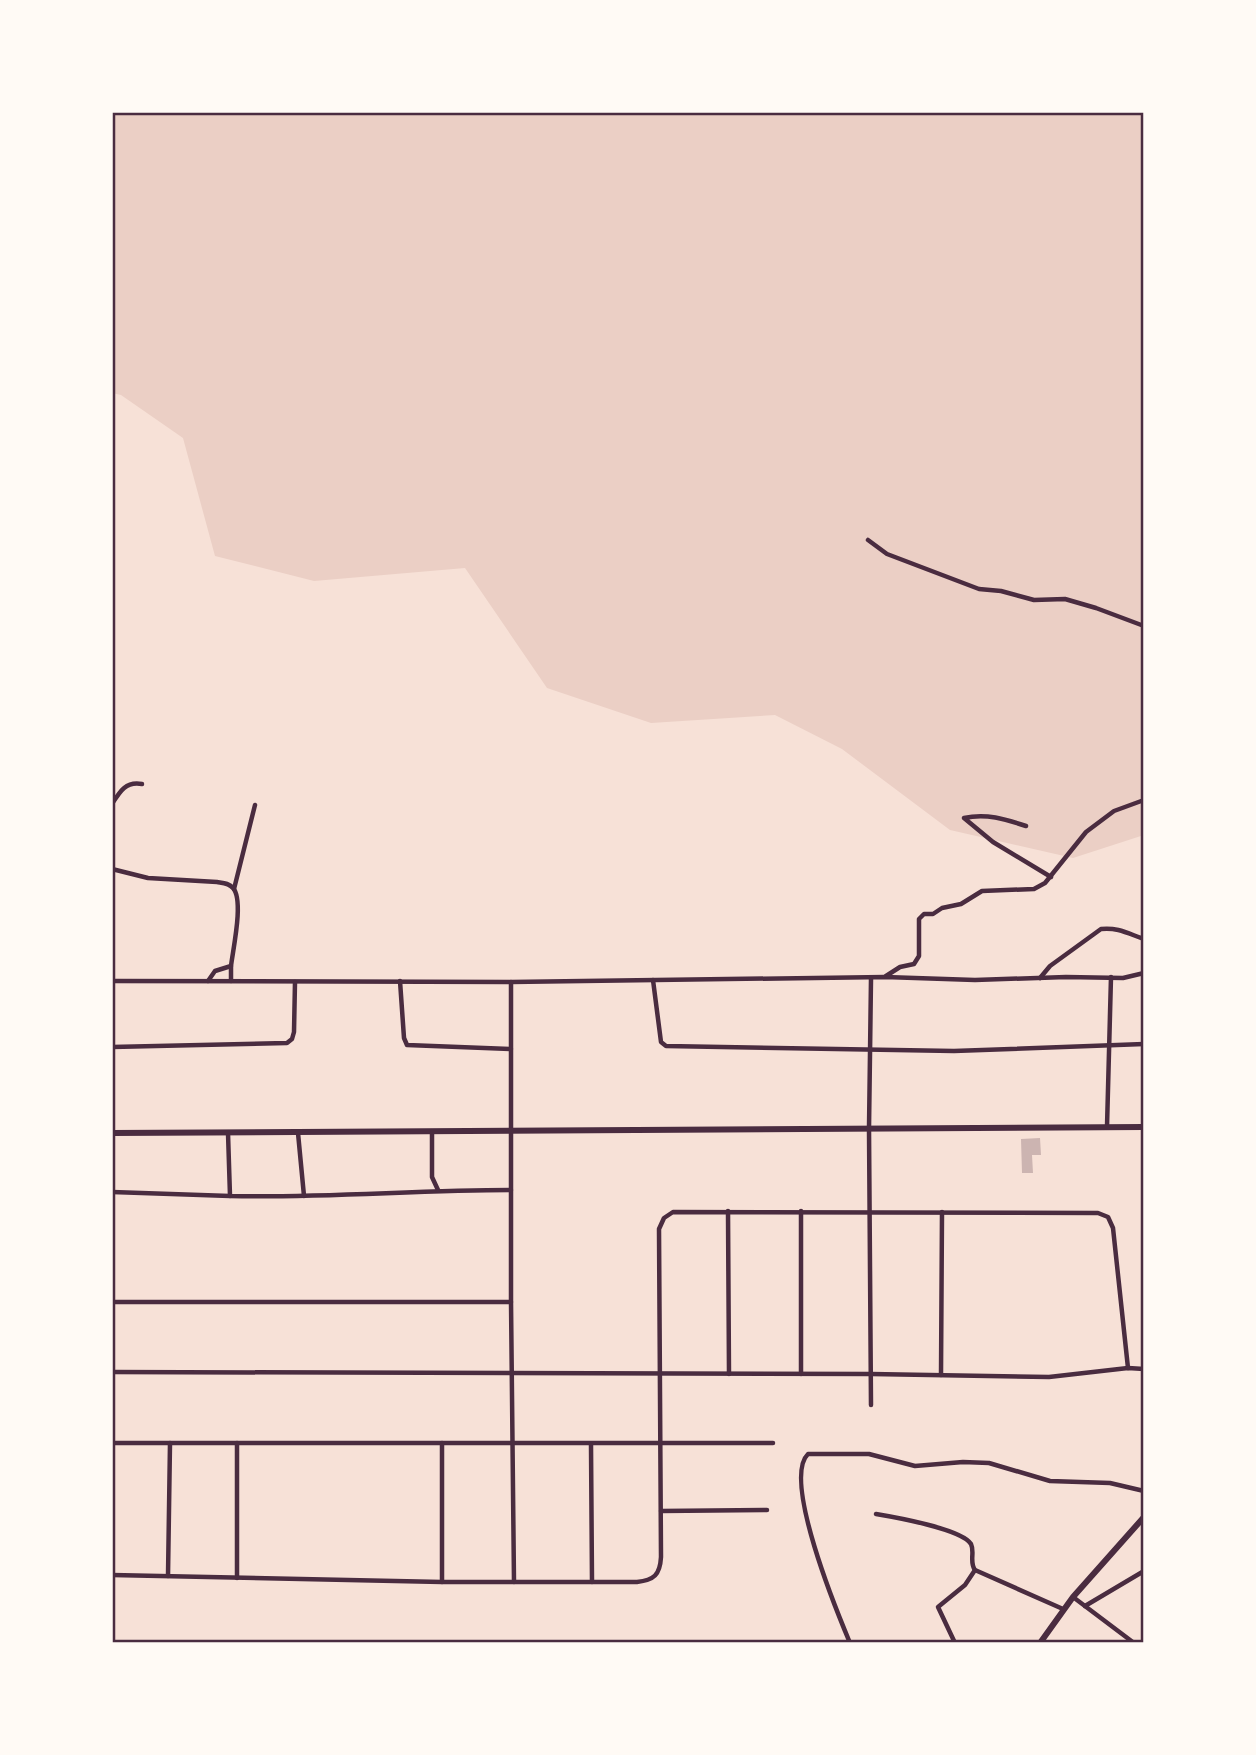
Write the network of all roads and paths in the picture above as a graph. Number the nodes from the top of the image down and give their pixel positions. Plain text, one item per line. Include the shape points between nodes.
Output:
1 (868, 540) dead end
2 (1144, 626) edge
3 (142, 784) dead end
4 (1144, 800) edge
5 (112, 804) edge
6 (255, 805) dead end
7 (1026, 826) dead end
8 (112, 869) edge
9 (1051, 877) junction
10 (234, 889) junction
11 (1144, 939) edge
12 (231, 966) junction
13 (1144, 973) edge
14 (885, 977) junction
15 (1111, 977) junction
16 (1040, 978) junction
17 (871, 979) junction
18 (653, 980) junction
19 (112, 981) edge
20 (208, 981) junction
21 (231, 981) junction
22 (400, 981) junction
23 (295, 982) junction
24 (511, 982) junction
25 (1144, 1044) edge
26 (1108, 1045) junction
27 (112, 1047) edge
28 (511, 1049) junction
29 (869, 1049) junction
30 (1144, 1127) edge
31 (1107, 1128) junction
32 (869, 1129) junction
33 (511, 1131) junction
34 (112, 1133) edge
35 (229, 1133) junction
36 (298, 1133) junction
37 (432, 1133) junction
38 (438, 1190) junction
39 (511, 1190) junction
40 (112, 1192) edge
41 (230, 1196) junction
42 (304, 1196) junction
43 (728, 1211) junction
44 (801, 1211) junction
45 (869, 1211) junction
46 (942, 1212) junction
47 (112, 1302) edge
48 (511, 1302) junction
49 (1128, 1367) junction
50 (1144, 1369) edge
51 (112, 1372) edge
52 (512, 1373) junction
53 (660, 1373) junction
54 (729, 1374) junction
55 (801, 1374) junction
56 (871, 1374) junction
57 (941, 1375) junction
58 (871, 1405) dead end
59 (112, 1443) edge
60 (170, 1443) junction
61 (237, 1443) junction
62 (442, 1443) junction
63 (661, 1443) junction
64 (773, 1443) dead end
65 (513, 1444) junction
66 (591, 1445) junction
67 (1144, 1491) edge
68 (767, 1510) dead end
69 (661, 1511) junction
70 (876, 1514) dead end
71 (1144, 1517) edge
72 (975, 1570) junction
73 (1144, 1571) edge
74 (112, 1575) edge
75 (168, 1576) junction
76 (237, 1578) junction
77 (442, 1582) junction
78 (514, 1582) junction
79 (592, 1582) junction
80 (1073, 1597) junction
81 (1085, 1606) junction
82 (1063, 1609) junction
83 (850, 1643) edge
84 (955, 1643) edge
85 (1040, 1643) edge
86 (1134, 1643) edge

1 - 2 street via 887,554 979,589 1034,600 1065,599
3 - 5 street via 125,786
4 - 9 street via 1114,811 1086,832
6 - 10 street
7 - 9 street via 976,815 964,818 993,842
8 - 10 street via 148,878 217,882
9 - 14 street via 1034,889 982,891 961,904 924,914 919,919 919,956 914,964
10 - 12 street via 237,903
11 - 16 street via 1122,930 1101,929
12 - 20 street via 215,971
12 - 21 street
13 - 15 street
14 - 16 street
14 - 17 street
15 - 16 street
15 - 26 street
17 - 18 street
17 - 29 street
18 - 24 street
18 - 29 street via 661,1042 666,1046
19 - 20 street
20 - 21 street
21 - 23 street
22 - 23 street
22 - 24 street
22 - 28 street via 407,1045
23 - 27 street via 294,1032 287,1043
24 - 28 street
25 - 26 street
26 - 29 street
26 - 31 street
28 - 33 street
29 - 32 street
30 - 31 main road
31 - 32 main road
32 - 33 main road
32 - 45 street
33 - 37 main road
33 - 39 street
34 - 35 main road
35 - 36 main road
35 - 41 street
36 - 37 main road
36 - 42 street
37 - 38 street via 432,1177
38 - 39 street
38 - 42 street
39 - 48 street
40 - 41 street
41 - 42 street
43 - 44 street
43 - 53 street via 673,1212 659,1228
43 - 54 street
44 - 45 street
44 - 55 street
45 - 46 street
45 - 56 street
46 - 49 street via 1098,1213 1108,1217
46 - 57 street
47 - 48 street
48 - 52 street
49 - 50 street
49 - 57 street via 1049,1377
51 - 52 street
52 - 53 street
52 - 65 street
53 - 54 street
53 - 63 street
54 - 55 street
55 - 56 street
56 - 57 street
56 - 58 street
59 - 60 street
60 - 61 street
60 - 75 street
61 - 62 street
61 - 76 street
62 - 65 street
62 - 77 street
63 - 64 street
63 - 66 street
63 - 69 street
65 - 66 street
65 - 78 street
66 - 79 street
67 - 83 street via 1110,1483 1050,1481 989,1463 915,1466 869,1454 808,1454 801,1473 805,1510
68 - 69 street
69 - 79 street via 657,1575 646,1581
70 - 72 street via 917,1521 966,1539 972,1547
71 - 80 main road
72 - 82 street
72 - 84 street via 938,1607
73 - 81 street
74 - 75 street
75 - 76 street
76 - 77 street
77 - 78 street
78 - 79 street
80 - 81 street
80 - 82 main road
81 - 86 street
82 - 85 main road

